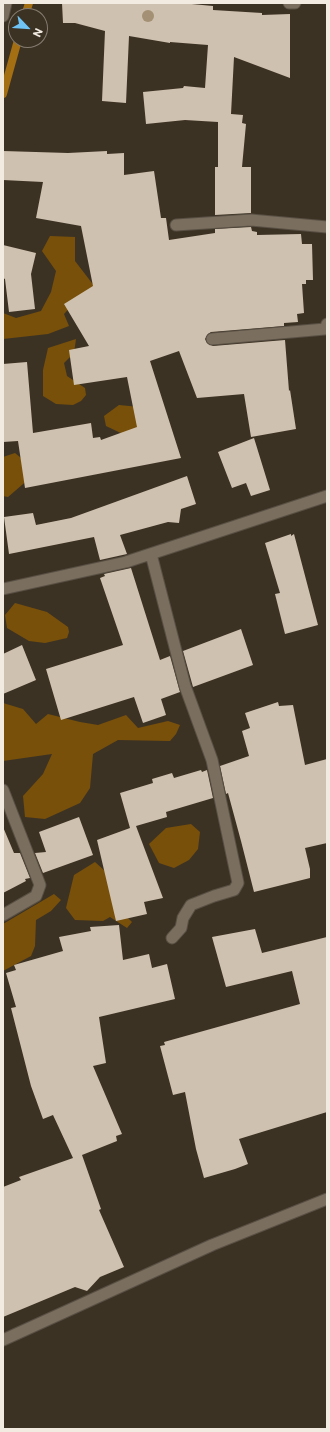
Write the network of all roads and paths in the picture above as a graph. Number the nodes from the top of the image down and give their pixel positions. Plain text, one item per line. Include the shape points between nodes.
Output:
1 (6, 3) edge
2 (288, 3) edge
3 (295, 4) edge
4 (3, 16) edge
5 (176, 225) dead end
6 (327, 227) edge
7 (327, 324) edge
8 (212, 339) dead end
9 (327, 496) edge
10 (151, 554) junction
11 (3, 589) edge
12 (3, 790) edge
13 (3, 915) edge
14 (172, 938) dead end
15 (327, 1199) edge
16 (3, 1340) edge

1 - 4 street
2 - 3 street
5 - 6 street via 251,220
7 - 8 street via 325,329
9 - 10 street
10 - 11 street via 126,562
10 - 14 street via 185,686 212,760 238,883 234,890 191,905 183,918 181,928
12 - 13 street via 40,885 36,896
15 - 16 street via 212,1245

